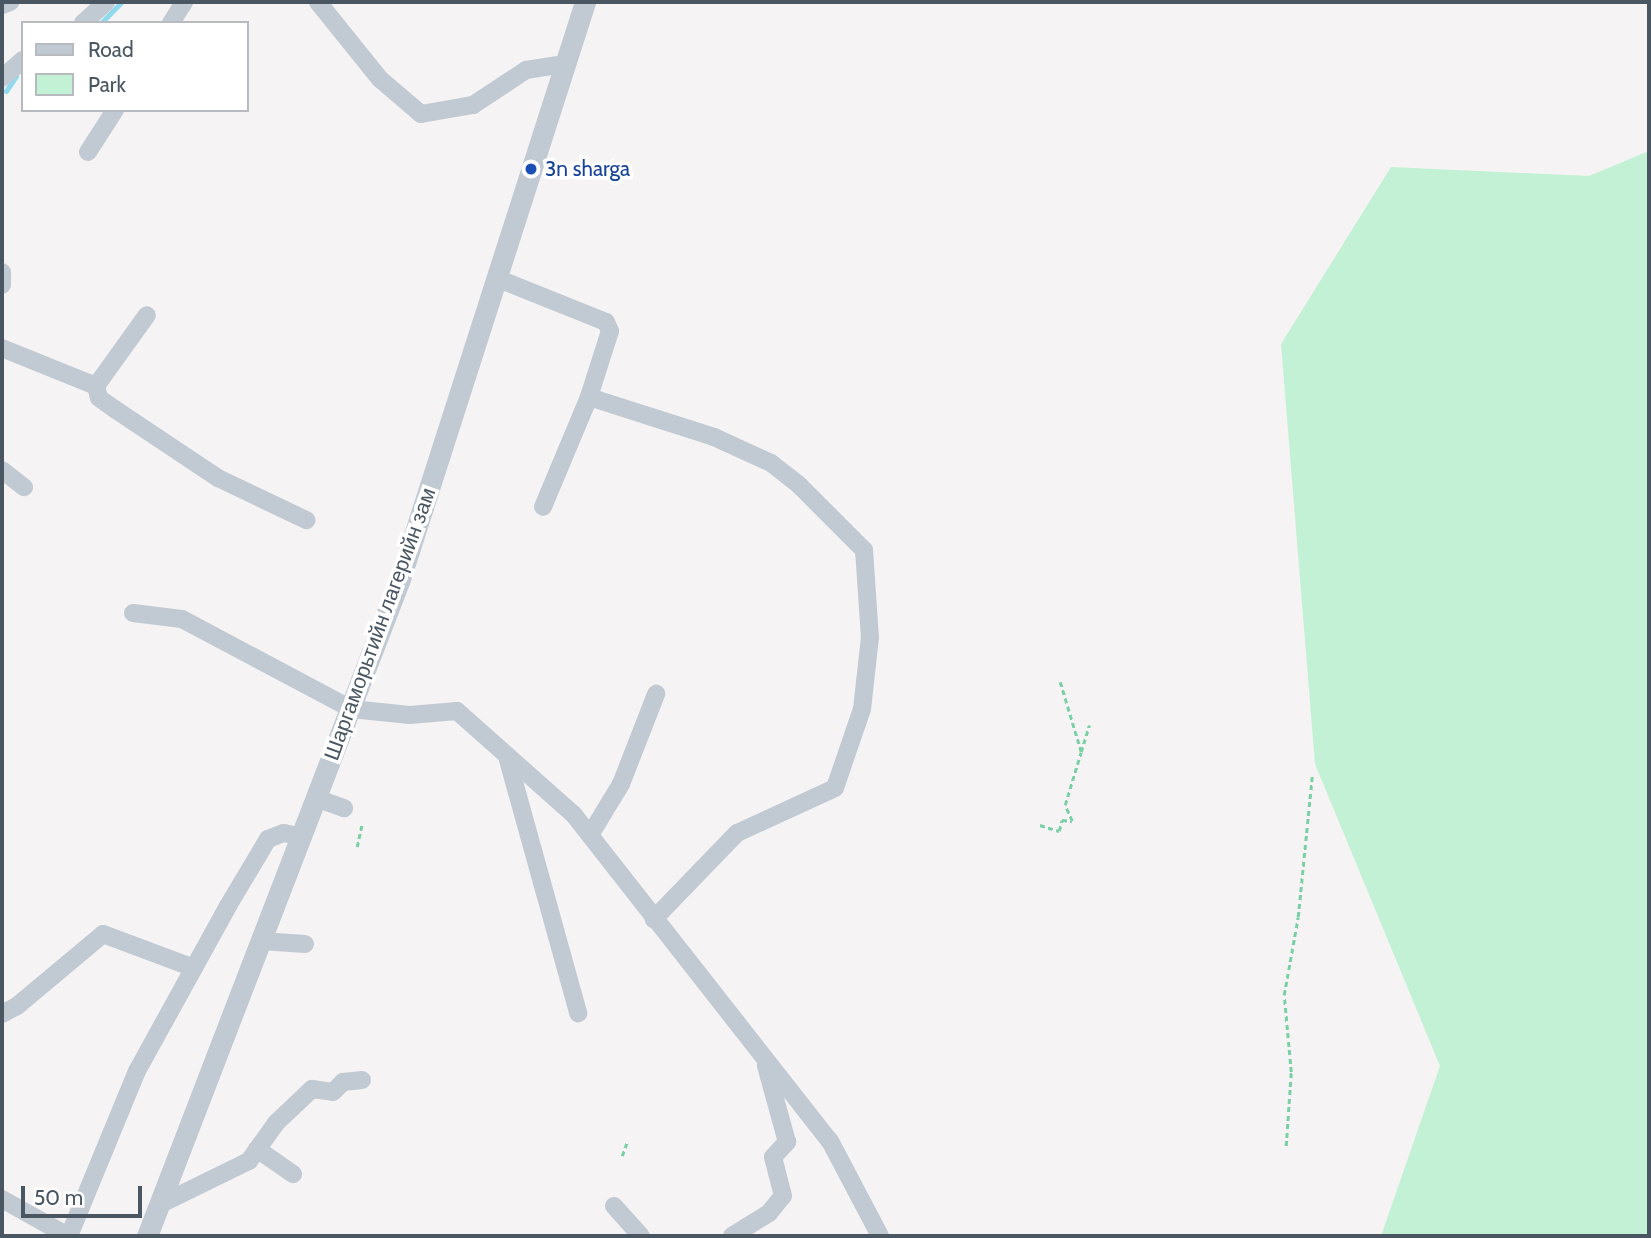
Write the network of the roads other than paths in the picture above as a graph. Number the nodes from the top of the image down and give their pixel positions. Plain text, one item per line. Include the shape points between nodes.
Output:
1 (10, 2) edge
2 (106, 2) edge
3 (184, 2) edge
4 (318, 2) edge
5 (585, 2) edge
6 (2, 5) edge
7 (85, 21) edge
8 (172, 21) edge
9 (21, 62) edge
10 (565, 64) junction
11 (2, 78) edge
12 (114, 112) edge
13 (88, 152) dead end
14 (2, 272) edge
15 (496, 278) junction
16 (2, 285) edge
17 (148, 315) dead end
18 (2, 348) edge
19 (96, 386) junction
20 (589, 397) junction
21 (2, 470) edge
22 (24, 487) dead end
23 (542, 508) dead end
24 (306, 520) dead end
25 (133, 613) dead end
26 (656, 694) dead end
27 (351, 709) junction
28 (509, 760) junction
29 (316, 798) junction
30 (344, 808) dead end
31 (590, 835) junction
32 (301, 837) junction
33 (654, 919) junction
34 (261, 941) junction
35 (305, 944) dead end
36 (194, 968) junction
37 (578, 1013) dead end
38 (2, 1014) edge
39 (764, 1059) junction
40 (362, 1080) dead end
41 (257, 1149) junction
42 (293, 1174) dead end
43 (2, 1199) edge
44 (159, 1205) junction
45 (614, 1206) dead end
46 (68, 1236) edge
47 (147, 1236) edge
48 (641, 1236) edge
49 (732, 1236) edge
50 (880, 1236) edge

1 - 6 street
2 - 7 street
3 - 8 street
4 - 10 street via 380,79 421,114 473,105 526,70
5 - 10 street, Шаргаморьтийн лагерийн зам
9 - 11 street
10 - 15 street, Шаргаморьтийн лагерийн зам
12 - 13 street
14 - 16 street
15 - 20 street via 606,322 610,331
15 - 27 street, Шаргаморьтийн лагерийн зам via 400,579
17 - 19 street
18 - 19 street
19 - 24 street via 99,398 218,478
20 - 23 street
20 - 33 street via 714,437 771,463 864,550 870,637 862,709 835,788 737,833
21 - 22 street
25 - 27 street via 182,619
26 - 31 street via 621,783
27 - 28 street via 410,715 457,711
27 - 29 street, Шаргаморьтийн лагерийн зам
28 - 31 street via 574,815
28 - 37 street
29 - 30 street
29 - 32 street, Шаргаморьтийн лагерийн зам
31 - 33 street
32 - 34 street, Шаргаморьтийн лагерийн зам
32 - 36 street via 284,832 268,839
33 - 39 street
34 - 35 street
34 - 44 street, Шаргаморьтийн лагерийн зам
36 - 38 street via 103,934
36 - 46 street via 136,1071
39 - 49 street via 787,1142 773,1157 783,1196 769,1213
39 - 50 street via 830,1141
40 - 41 street via 343,1082 333,1092 312,1088
41 - 42 street
41 - 44 street via 249,1161
43 - 46 street
44 - 47 street, Шаргаморьтийн лагерийн зам
45 - 48 street

